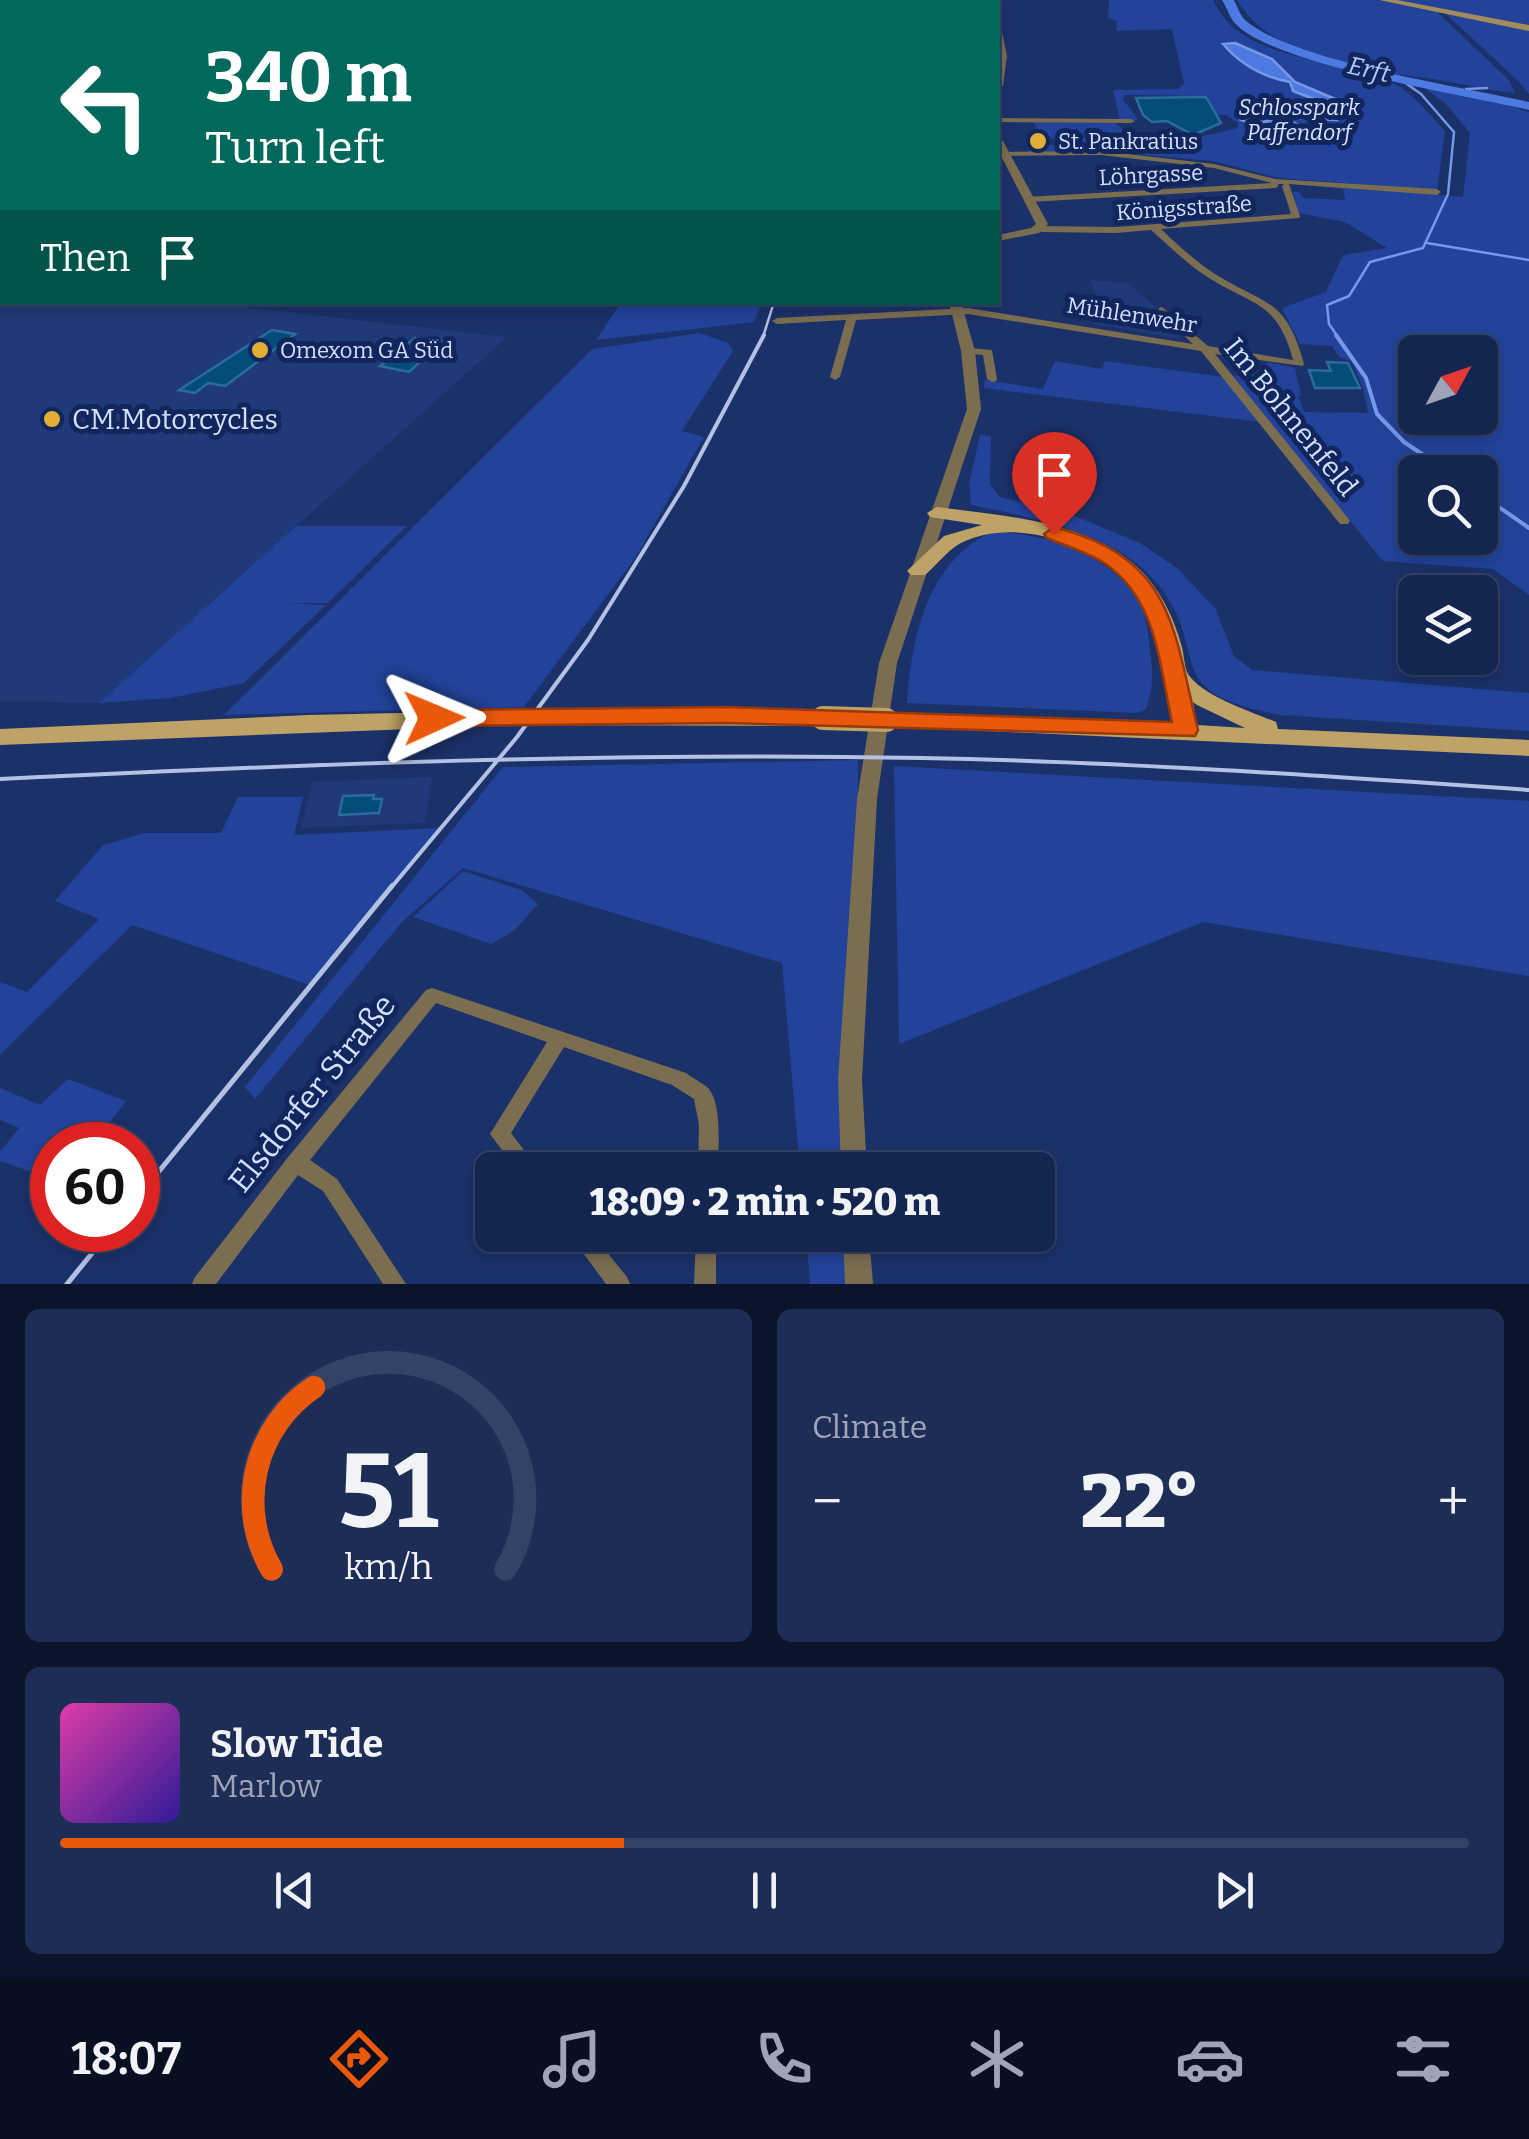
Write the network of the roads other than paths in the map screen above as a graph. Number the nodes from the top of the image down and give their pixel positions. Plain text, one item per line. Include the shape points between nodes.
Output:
1 (1046, 0) edge
2 (1383, 0) edge
3 (1018, 2) edge
4 (1529, 28) edge
5 (1000, 120) edge
6 (1131, 121) dead end
7 (1000, 146) edge
8 (1003, 154) junction
9 (1280, 183) junction
10 (1437, 192) dead end
11 (1029, 199) junction
12 (1153, 227) junction
13 (1041, 229) junction
14 (1000, 238) edge
15 (956, 307) edge
16 (1162, 310) dead end
17 (852, 317) junction
18 (777, 321) dead end
19 (1200, 346) junction
20 (968, 351) junction
21 (836, 376) dead end
22 (992, 379) dead end
23 (937, 513) junction
24 (1344, 521) dead end
25 (1016, 526) junction
26 (918, 572) junction
27 (1175, 675) junction
28 (1186, 730) junction
29 (1285, 734) junction
30 (0, 737) edge
31 (1529, 748) edge
32 (560, 1039) junction
33 (514, 1152) edge
34 (708, 1152) edge
35 (853, 1152) edge
36 (296, 1162) junction
37 (594, 1252) edge
38 (706, 1252) edge
39 (857, 1252) edge
40 (203, 1284) edge
41 (396, 1284) edge
42 (619, 1284) edge
43 (705, 1284) edge
44 (858, 1284) edge

1 - 3 street
2 - 4 main road
5 - 6 street
7 - 8 street
8 - 9 street via 1106,153 1222,167
8 - 11 street
9 - 10 street
9 - 11 street, Löhrgasse
9 - 12 street, Königsstraße via 1296,216
11 - 13 street
12 - 13 street, Königsstraße via 1079,235
12 - 19 street, Mühlenwehr via 1222,282 1274,308 1299,364
13 - 14 street
15 - 17 street, Mühlenwehr
15 - 19 street, Mühlenwehr
15 - 20 street
16 - 19 street
17 - 18 street, Mühlenwehr
17 - 21 street
19 - 24 street, Im Bohnenfeld
20 - 22 street via 988,352
20 - 23 street via 974,410
23 - 25 main road
23 - 26 street
25 - 26 main road via 961,535
25 - 27 main road via 1079,542 1139,581 1156,606
26 - 35 street via 888,663 866,799 850,1080
27 - 28 main road
27 - 29 main road via 1226,711
28 - 29 main road
28 - 30 main road, bridge via 637,715 396,718
29 - 31 main road
32 - 33 street via 500,1134
32 - 34 street, Elsdorfer Straße via 679,1080 704,1096
32 - 36 street, Elsdorfer Straße via 432,995
36 - 40 street, Elsdorfer Straße
36 - 41 street via 330,1185
37 - 42 street
38 - 43 street
39 - 44 street

